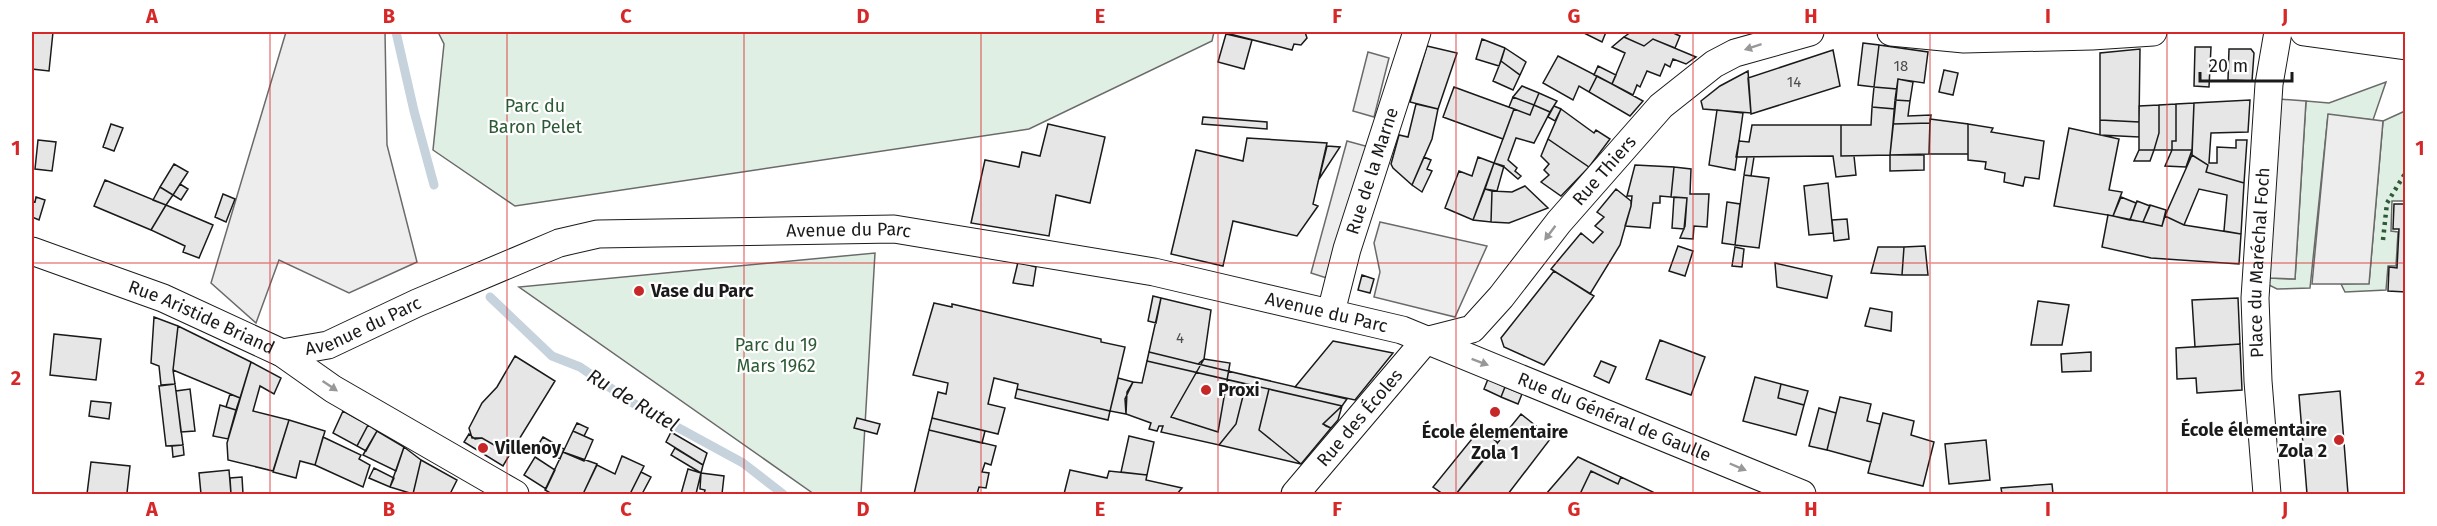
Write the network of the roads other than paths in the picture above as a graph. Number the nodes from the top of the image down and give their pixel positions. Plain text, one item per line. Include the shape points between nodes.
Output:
1 (1417, 32) edge
2 (1810, 32) edge
3 (1891, 32) edge
4 (2153, 32) edge
5 (2278, 32) edge
6 (2304, 32) edge
7 (2406, 45) edge
8 (32, 251) edge
9 (1331, 312) junction
10 (1425, 341) junction
11 (282, 353) junction
12 (515, 495) edge
13 (1295, 495) edge
14 (1802, 495) edge
15 (2267, 495) edge

1 - 9 street, Rue de la Marne via 1347,249
2 -> 10 street, Rue Thiers via 1735,52 1661,106 1472,329
3 - 4 street via 1964,39
5 - 15 street, Place du Maréchal Foch via 2269,84 2255,298
6 - 7 street
8 - 11 street, Rue Aristide Briand via 163,298
9 - 10 street, Avenue du Parc via 1402,330
9 - 11 street, Avenue du Parc via 1135,268 894,229 598,234 559,243 328,345
10 - 13 street, Rue des Écoles
10 -> 14 street, Rue du Général de Gaulle
11 -> 12 street, Rue Aristide Briand via 333,389

